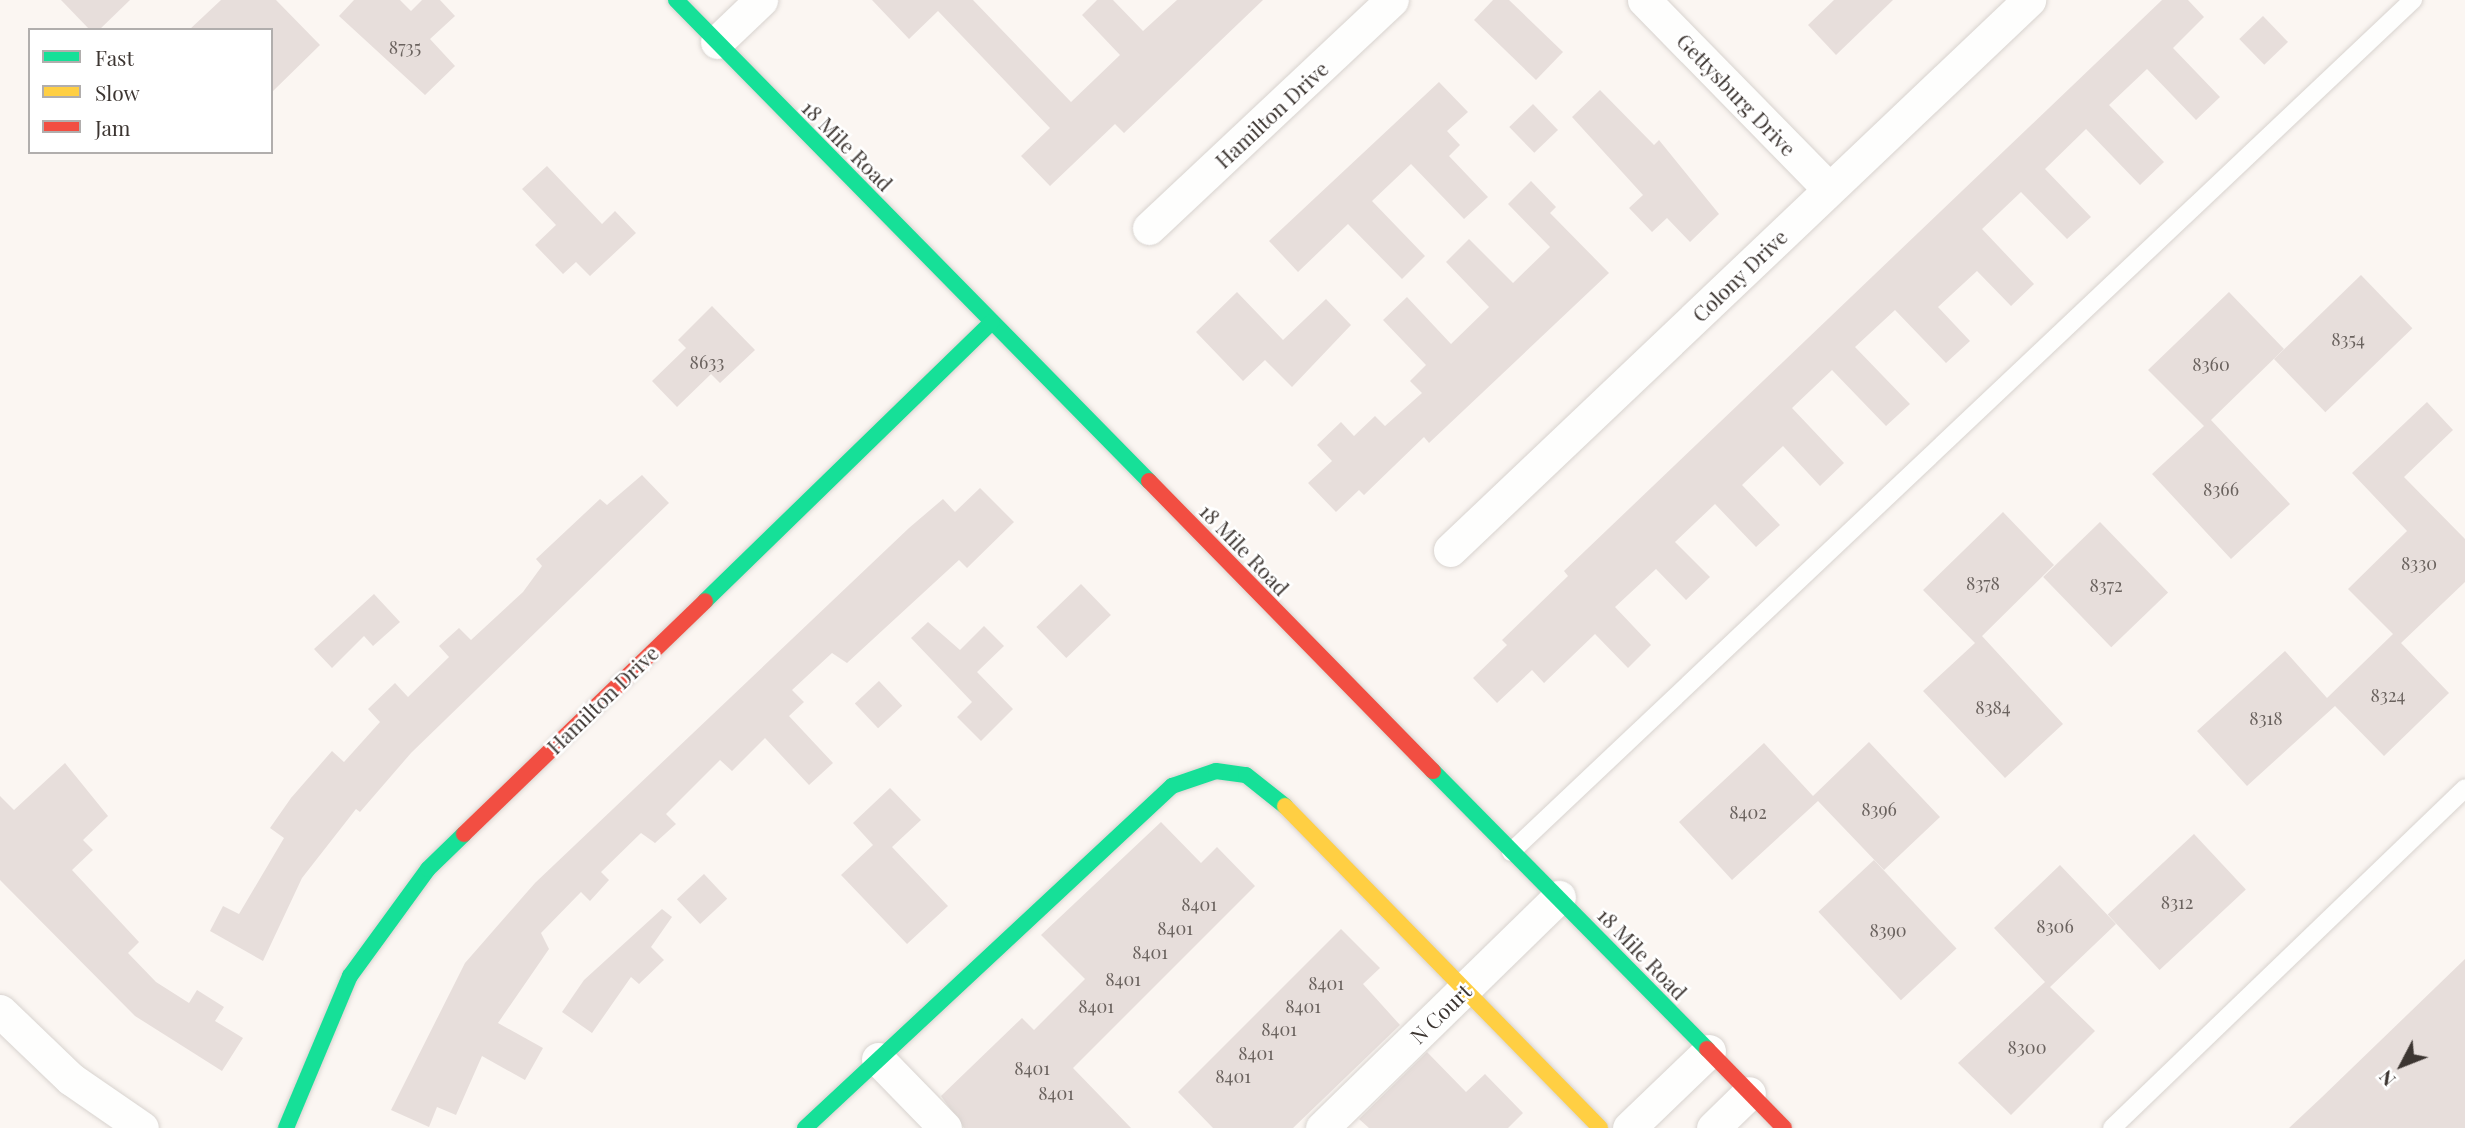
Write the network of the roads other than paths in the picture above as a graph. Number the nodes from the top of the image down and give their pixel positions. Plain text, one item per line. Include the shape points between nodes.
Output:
1 (676, 0) edge
2 (761, 0) edge
3 (1392, 0) edge
4 (1644, 0) edge
5 (2029, 0) edge
6 (2413, 0) edge
7 (717, 42) junction
8 (1829, 189) junction
9 (1149, 228) dead end
10 (992, 323) junction
11 (1450, 550) dead end
12 (2465, 789) edge
13 (1511, 852) junction
14 (1559, 897) junction
15 (1464, 989) junction
16 (0, 1012) edge
17 (1709, 1051) junction
18 (878, 1059) junction
19 (1749, 1093) junction
20 (142, 1128) edge
21 (286, 1128) edge
22 (805, 1128) edge
23 (945, 1128) edge
24 (1322, 1128) edge
25 (1600, 1128) edge
26 (1629, 1128) edge
27 (1713, 1128) edge
28 (1784, 1128) edge
29 (2112, 1128) edge

1 - 7 street, 18 Mile Road
2 - 7 street
3 - 9 street, Hamilton Drive
4 - 8 street, Gettysburg Drive
5 - 8 street, Colony Drive
6 - 13 lane
7 - 10 street, 18 Mile Road
8 - 11 street, Colony Drive
10 - 13 street, 18 Mile Road
10 - 21 street, Hamilton Drive via 428,869 350,976
12 - 29 lane
13 - 14 street, 18 Mile Road
14 - 15 street, N Court
14 - 17 street, 18 Mile Road
15 - 18 street via 1259,782 1216,771 1172,786 1147,804
15 - 24 street, N Court
15 - 25 street
16 - 20 street via 71,1079
17 - 19 street, 18 Mile Road
17 - 26 street
18 - 22 street
18 - 23 street
19 - 27 street
19 - 28 street, 18 Mile Road

